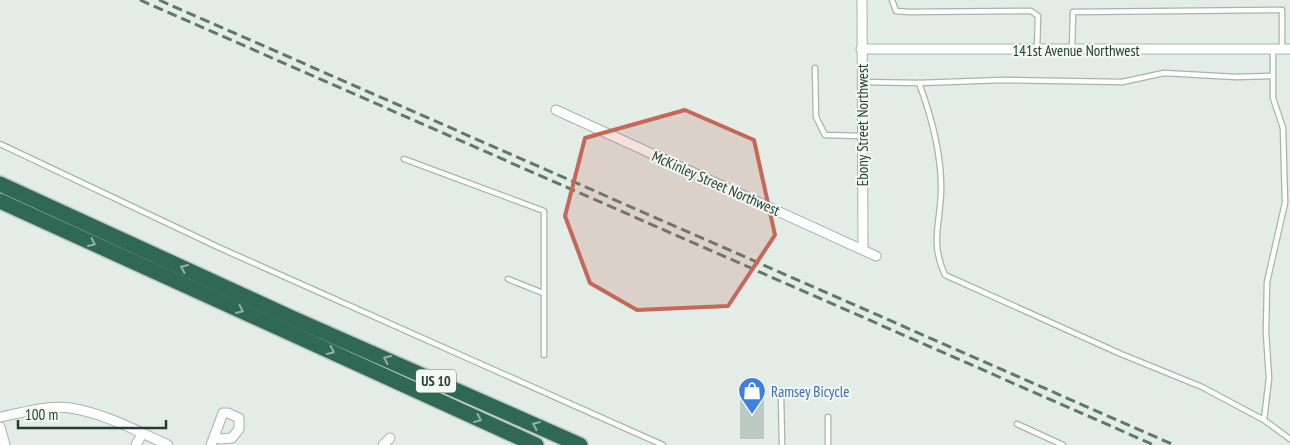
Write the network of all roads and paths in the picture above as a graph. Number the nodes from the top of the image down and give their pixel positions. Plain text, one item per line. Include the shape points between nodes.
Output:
1 (862, 0) edge
2 (892, 0) edge
3 (861, 49) junction
4 (1273, 49) junction
5 (1286, 49) edge
6 (1037, 50) junction
7 (1072, 50) junction
8 (815, 68) dead end
9 (1271, 76) junction
10 (862, 82) junction
11 (919, 83) junction
12 (556, 110) dead end
13 (862, 136) junction
14 (0, 144) edge
15 (404, 160) dead end
16 (0, 179) edge
17 (0, 184) edge
18 (26, 196) junction
19 (0, 201) edge
20 (0, 207) edge
21 (71, 234) junction
22 (863, 249) junction
23 (876, 256) dead end
24 (508, 279) dead end
25 (544, 293) junction
26 (544, 355) dead end
27 (781, 396) dead end
28 (0, 417) edge
29 (828, 417) dead end
30 (1264, 420) junction
31 (1017, 424) dead end
32 (0, 426) edge
33 (142, 434) junction
34 (1290, 439) edge
35 (5, 445) edge
36 (136, 445) edge
37 (168, 445) edge
38 (536, 445) edge
39 (580, 445) edge
40 (663, 445) edge
41 (782, 445) edge
42 (828, 445) edge
43 (1063, 445) edge

1 - 3 street, Ebony Street Northwest
2 - 6 lane via 896,10 908,12 1031,10 1038,16
3 - 6 street, 141st Avenue Northwest
3 - 10 street, Ebony Street Northwest
4 - 5 street, 141st Avenue Northwest
4 - 7 street, 141st Avenue Northwest
4 - 9 lane
5 - 7 lane via 1282,10 1272,10 1073,12
6 - 7 street, 141st Avenue Northwest
8 - 13 lane via 816,117 825,135
9 - 11 lane via 1164,73 1122,82 1003,80
9 - 30 lane via 1273,98 1283,128 1285,203 1267,282 1269,378
10 - 11 lane
10 - 13 street, Ebony Street Northwest
11 - 30 lane via 933,121 941,192 936,229 937,259 945,275 1202,387
12 - 22 street, McKinley Street Northwest
13 - 22 street, Ebony Street Northwest
14 - 40 lane via 220,248
15 - 25 lane via 544,211
16 - 18 highway
17 - 18 highway, US 10
39 -> 18 highway, US 10
19 - 21 highway, US 10
20 - 21 highway
21 -> 38 highway, US 10
22 - 23 street, McKinley Street Northwest
24 - 25 lane
25 - 26 lane
27 - 41 lane
28 - 33 street via 68,408 93,414
29 - 42 lane
30 - 34 lane
31 - 43 lane
32 - 35 street
33 - 36 street
33 - 37 street

